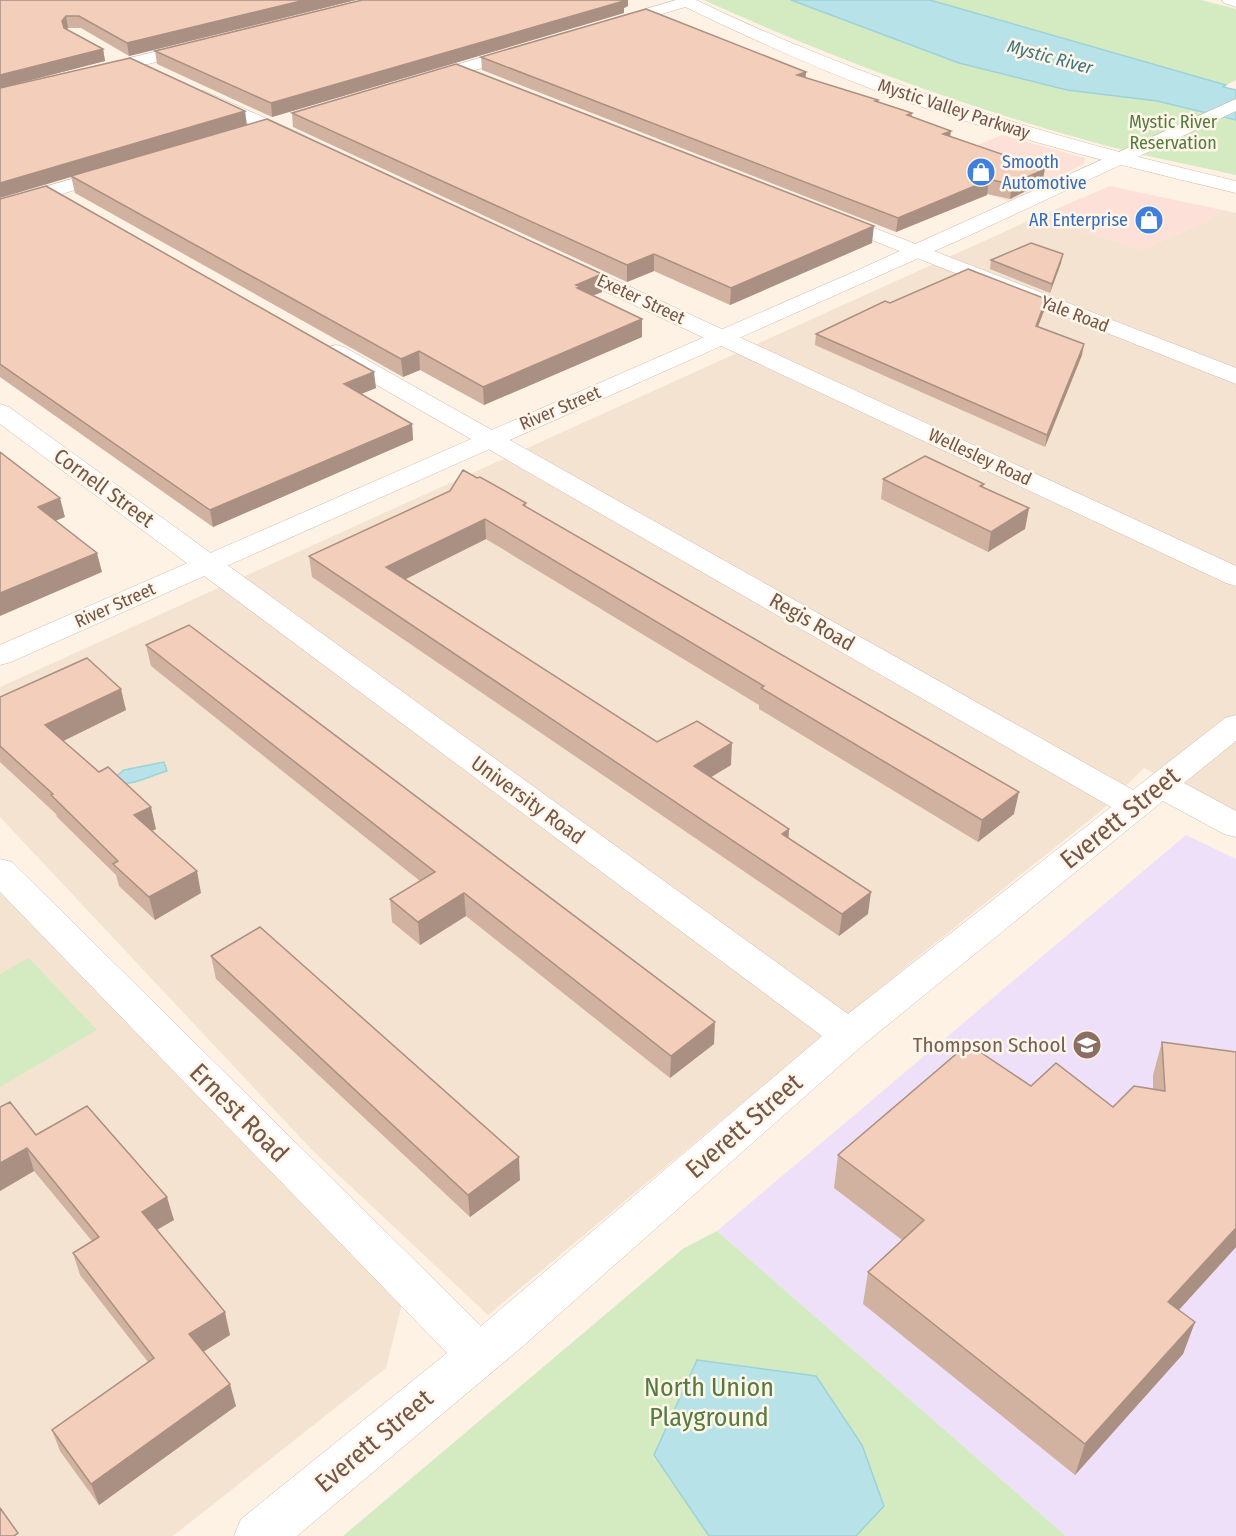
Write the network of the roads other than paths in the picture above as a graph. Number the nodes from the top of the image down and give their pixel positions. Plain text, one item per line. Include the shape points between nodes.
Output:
1 (1230, 0) edge
2 (684, 1) edge
3 (1236, 2) edge
4 (591, 30) edge
5 (213, 42) edge
6 (546, 43) edge
7 (110, 54) dead end
8 (130, 63) junction
9 (458, 70) junction
10 (81, 75) edge
11 (164, 76) edge
12 (491, 83) edge
13 (184, 86) edge
14 (402, 86) edge
15 (1236, 104) edge
16 (291, 119) dead end
17 (269, 126) junction
18 (246, 133) edge
19 (316, 148) edge
20 (1119, 159) junction
21 (132, 167) edge
22 (1236, 188) edge
23 (52, 191) junction
24 (73, 203) edge
25 (0, 206) edge
26 (818, 212) edge
27 (915, 251) junction
28 (540, 252) edge
29 (724, 338) junction
30 (321, 343) edge
31 (1236, 376) edge
32 (0, 412) edge
33 (489, 438) junction
34 (207, 564) junction
35 (1236, 577) edge
36 (0, 656) edge
37 (1236, 725) edge
38 (1148, 796) junction
39 (1236, 826) edge
40 (0, 871) edge
41 (849, 1035) junction
42 (479, 1355) junction
43 (260, 1536) edge

1 - 3 street
2 - 4 street
2 - 20 street, Mystic Valley Parkway via 870,81 1010,128
5 - 8 street
6 - 9 street
7 - 8 street
8 - 10 street
8 - 11 street
9 - 12 street
9 - 14 street
13 - 17 street
15 - 20 street, River Street
16 - 17 street
17 - 18 street
17 - 19 street
20 - 22 street, Mystic Valley Parkway
20 - 27 street, River Street
21 - 23 street
23 - 24 street
23 - 25 street
26 - 27 street, Yale Road
27 - 29 street, River Street
27 - 31 street, Yale Road
28 - 29 street, Exeter Street
29 - 33 street, River Street
29 - 35 street, Wellesley Road
30 - 33 street, Regis Road
32 - 34 street, Cornell Street
33 - 34 street, River Street
33 - 38 street, Regis Road
34 - 36 street, River Street
34 - 41 street, University Road
37 - 38 street, Everett Street
38 - 39 street, Regis Road
38 - 41 street, Everett Street
40 - 42 street, Ernest Road
41 - 42 street, Everett Street
42 - 43 street, Everett Street

